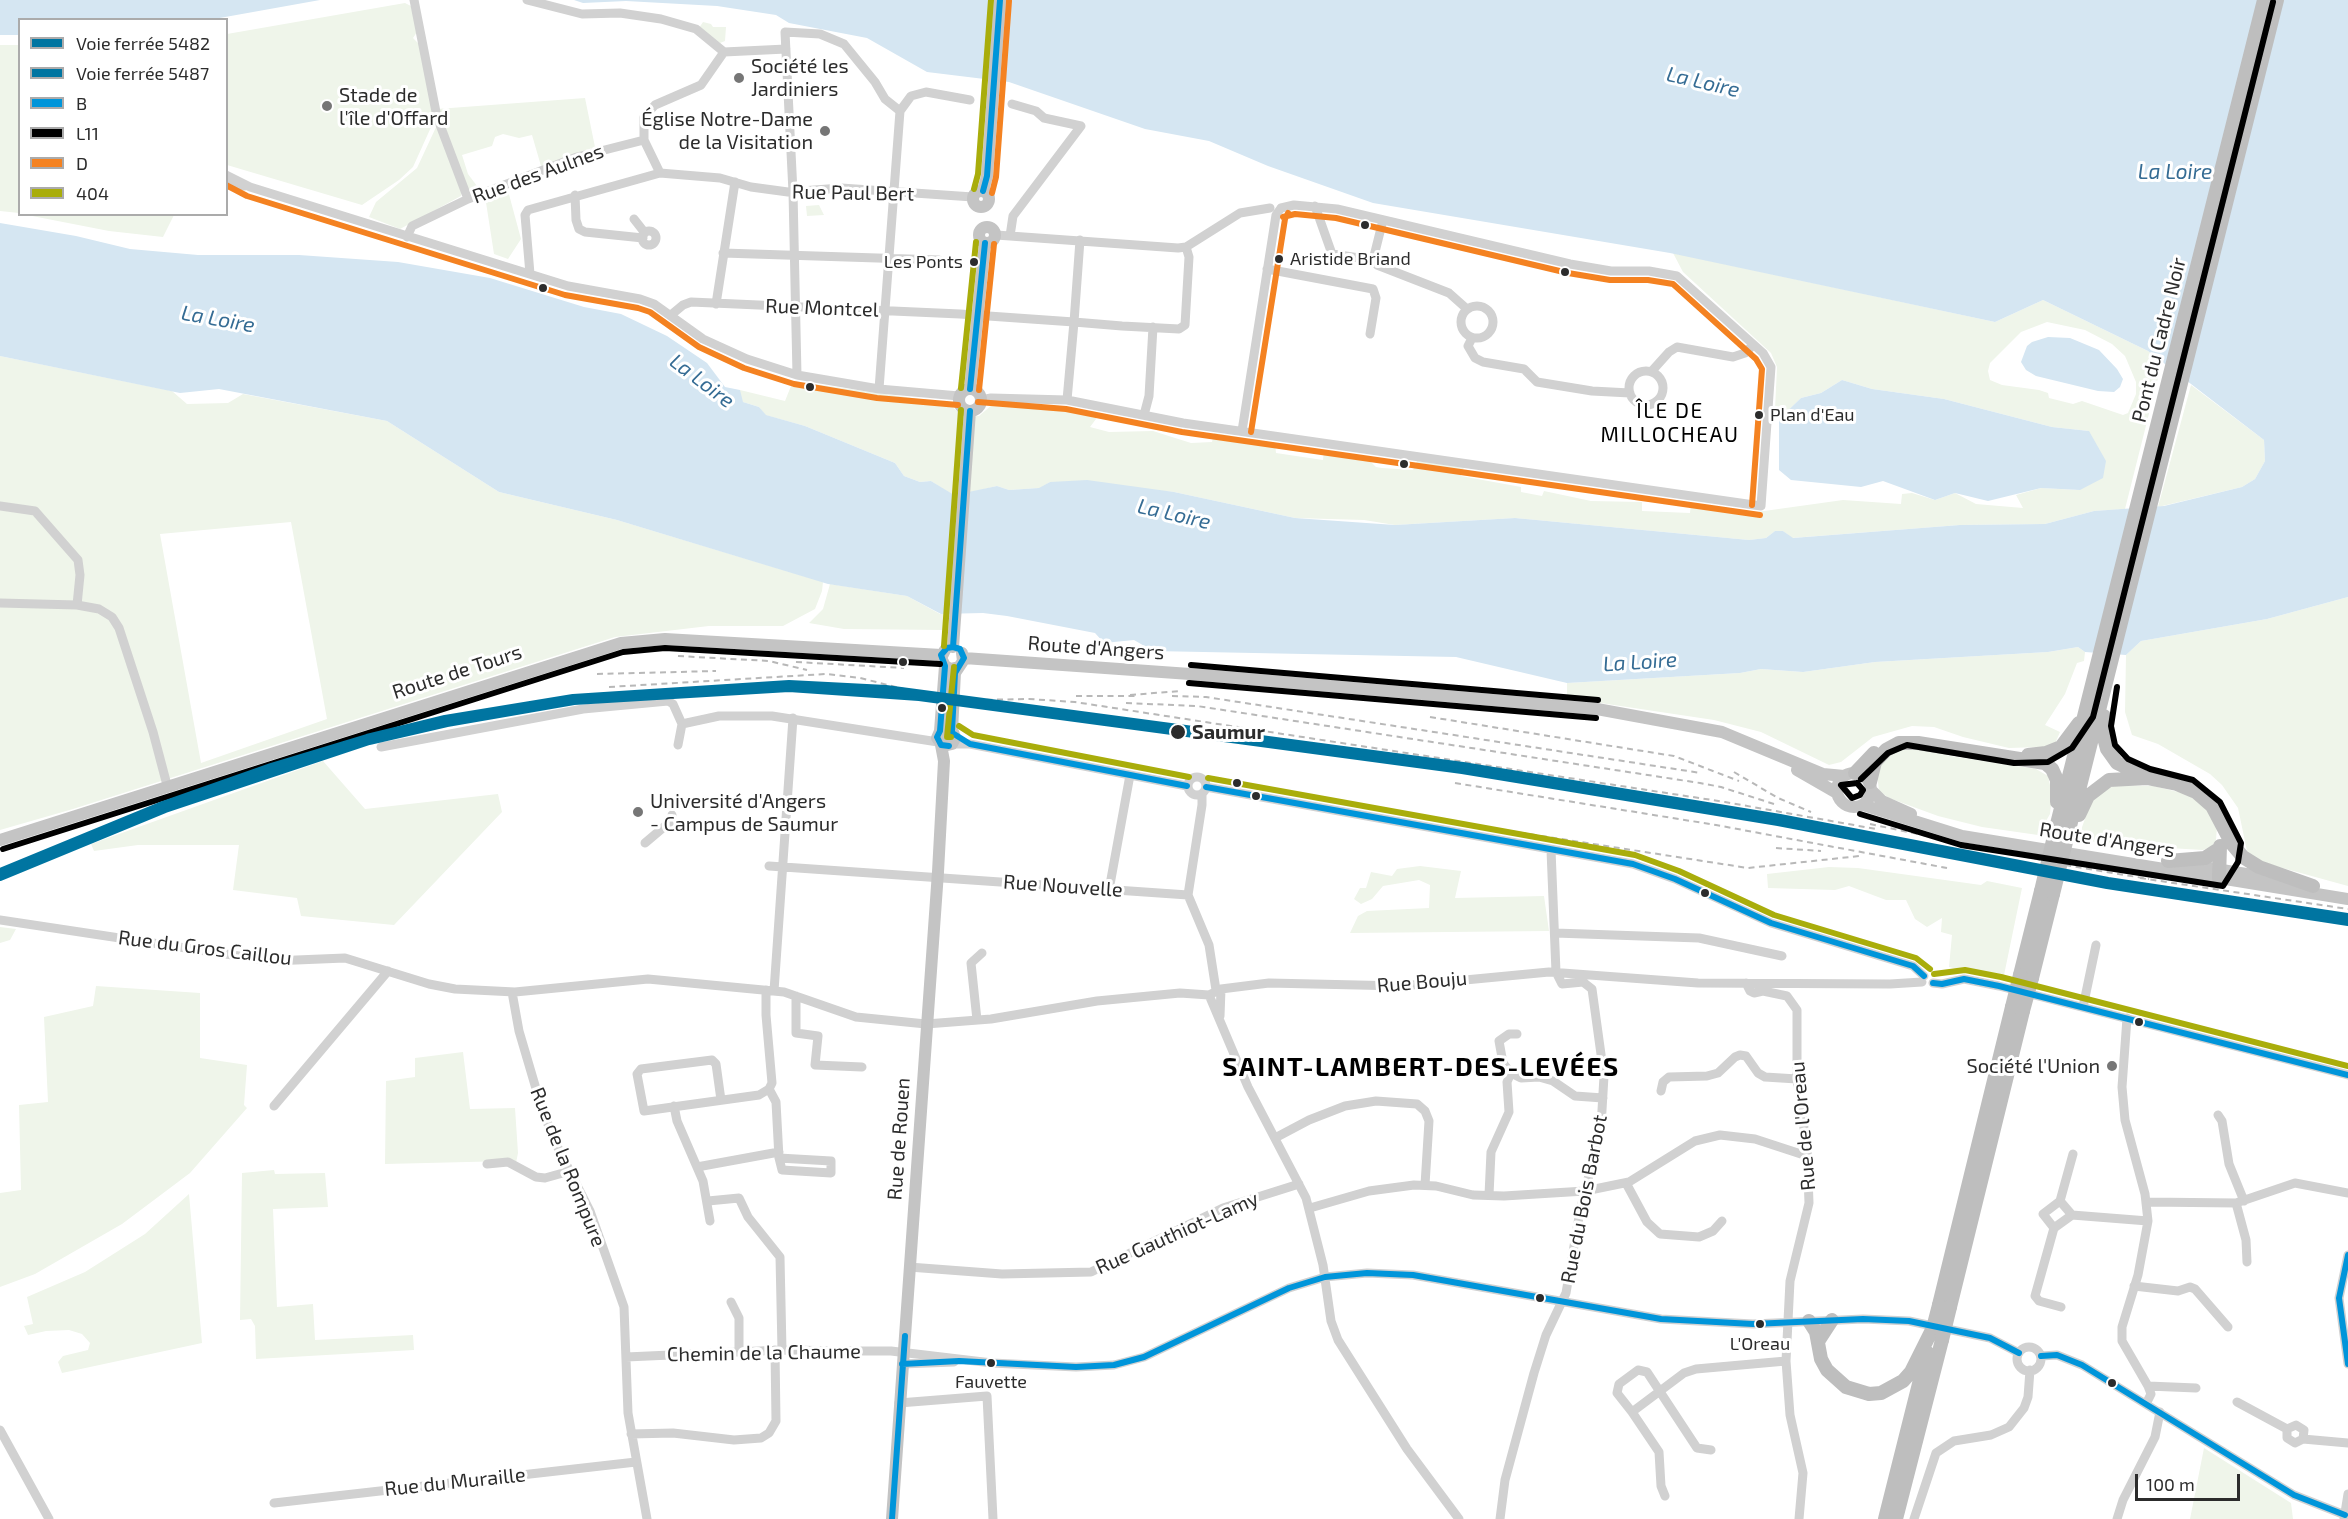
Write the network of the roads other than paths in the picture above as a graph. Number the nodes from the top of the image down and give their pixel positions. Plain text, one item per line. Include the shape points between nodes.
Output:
1 (414, 0) edge
2 (527, 0) edge
3 (1000, 0) edge
4 (2264, 0) edge
5 (2277, 0) edge
6 (786, 49) junction
7 (724, 52) junction
8 (970, 100) dead end
9 (1012, 104) dead end
10 (900, 111) junction
11 (644, 140) junction
12 (660, 173) junction
13 (228, 176) edge
14 (735, 182) junction
15 (228, 185) edge
16 (250, 187) junction
17 (793, 192) junction
18 (896, 192) junction
19 (978, 194) junction
20 (575, 195) junction
21 (468, 199) junction
22 (1315, 206) junction
23 (1276, 210) junction
24 (634, 219) dead end
25 (1383, 220) junction
26 (986, 226) junction
27 (996, 235) junction
28 (1010, 236) junction
29 (407, 237) junction
30 (1080, 240) junction
31 (985, 243) junction
32 (1186, 247) junction
33 (723, 253) junction
34 (795, 255) junction
35 (890, 259) junction
36 (939, 260) dead end
37 (1373, 260) junction
38 (1267, 269) junction
39 (530, 274) junction
40 (716, 304) junction
41 (796, 308) junction
42 (1467, 309) junction
43 (886, 311) junction
44 (671, 315) junction
45 (977, 315) junction
46 (1074, 322) junction
47 (1153, 327) junction
48 (1370, 334) dead end
49 (1472, 338) junction
50 (1754, 345) junction
51 (1651, 372) junction
52 (797, 375) junction
53 (879, 389) junction
54 (965, 393) junction
55 (1630, 393) junction
56 (981, 400) junction
57 (1067, 400) junction
58 (970, 411) junction
59 (1144, 416) junction
60 (1242, 432) junction
61 (0, 506) edge
62 (0, 603) edge
63 (77, 605) junction
64 (954, 641) junction
65 (943, 661) junction
66 (962, 663) junction
67 (948, 686) junction
68 (2101, 691) junction
69 (2085, 714) junction
70 (793, 718) junction
71 (1655, 719) junction
72 (682, 724) junction
73 (945, 738) junction
74 (678, 745) dead end
75 (381, 747) dead end
76 (1849, 774) junction
77 (1130, 775) junction
78 (2147, 778) junction
79 (167, 786) junction
80 (1187, 786) junction
81 (1870, 786) junction
82 (1204, 791) junction
83 (1837, 793) junction
84 (1863, 805) junction
85 (672, 814) dead end
86 (2223, 827) junction
87 (2065, 834) junction
88 (0, 840) edge
89 (645, 843) dead end
90 (2232, 844) junction
91 (2219, 849) junction
92 (1551, 850) junction
93 (2168, 861) junction
94 (769, 866) dead end
95 (782, 867) junction
96 (2221, 873) junction
97 (938, 878) junction
98 (2313, 885) junction
99 (1109, 890) junction
100 (2348, 892) edge
101 (2047, 893) junction
102 (1188, 895) junction
103 (2348, 899) edge
104 (0, 920) edge
105 (1555, 933) junction
106 (2096, 945) dead end
107 (982, 953) dead end
108 (1782, 956) dead end
109 (388, 971) junction
110 (1556, 972) junction
111 (1923, 979) junction
112 (1746, 983) junction
113 (770, 991) junction
114 (1215, 991) junction
115 (513, 992) junction
116 (796, 996) junction
117 (2083, 1007) junction
118 (2127, 1018) junction
119 (977, 1020) junction
120 (926, 1024) junction
121 (1517, 1034) dead end
122 (862, 1067) dead end
123 (1511, 1073) junction
124 (2348, 1075) edge
125 (1797, 1079) junction
126 (769, 1089) junction
127 (1661, 1091) dead end
128 (1603, 1098) junction
129 (721, 1100) junction
130 (274, 1106) dead end
131 (675, 1106) junction
132 (2218, 1115) dead end
133 (1275, 1138) junction
134 (779, 1155) junction
135 (2073, 1155) dead end
136 (1807, 1156) junction
137 (487, 1164) dead end
138 (697, 1167) junction
139 (570, 1171) junction
140 (1626, 1183) junction
141 (1299, 1184) junction
142 (1425, 1185) junction
143 (1585, 1191) junction
144 (2348, 1193) edge
145 (1489, 1195) junction
146 (708, 1201) junction
147 (2060, 1201) junction
148 (2146, 1202) junction
149 (2240, 1202) junction
150 (1310, 1208) junction
151 (2072, 1215) junction
152 (710, 1221) dead end
153 (1722, 1221) dead end
154 (2148, 1221) junction
155 (2054, 1228) junction
156 (2348, 1255) edge
157 (2247, 1262) dead end
158 (909, 1267) junction
159 (1325, 1277) junction
160 (2134, 1286) junction
161 (731, 1302) dead end
162 (1562, 1303) junction
163 (2061, 1307) dead end
164 (1832, 1320) junction
165 (1809, 1321) junction
166 (1786, 1322) junction
167 (2228, 1327) dead end
168 (1934, 1336) junction
169 (1819, 1340) junction
170 (778, 1350) junction
171 (739, 1351) junction
172 (2019, 1353) junction
173 (2041, 1356) junction
174 (626, 1357) junction
175 (903, 1358) junction
176 (1786, 1361) junction
177 (2348, 1364) edge
178 (2030, 1370) junction
179 (2148, 1386) junction
180 (2196, 1388) dead end
181 (1660, 1391) junction
182 (2237, 1402) dead end
183 (899, 1403) junction
184 (2146, 1404) junction
185 (1632, 1412) junction
186 (2160, 1413) junction
187 (0, 1430) edge
188 (631, 1434) junction
189 (2348, 1443) edge
190 (1711, 1450) dead end
191 (636, 1462) junction
192 (2348, 1494) edge
193 (1665, 1496) dead end
194 (274, 1503) dead end
195 (2344, 1517) edge
196 (49, 1519) edge
197 (647, 1519) edge
198 (892, 1519) edge
199 (993, 1519) edge
200 (1459, 1519) edge
201 (1500, 1519) edge
202 (1799, 1519) edge
203 (1885, 1519) edge
204 (1896, 1519) edge
205 (1914, 1519) edge
206 (2116, 1519) edge

1 - 21 street via 437,117
2 - 7 street via 582,14 620,13 661,19 696,29
3 - 19 main road via 987,176
4 - 68 highway, Pont du Cadre Noir
5 - 68 highway, Pont du Cadre Noir
6 - 7 street
6 - 10 street via 785,32 820,34 844,44 885,99
6 - 17 street
7 - 11 street via 701,85 655,105 644,117
8 - 10 street via 926,92 911,96
9 - 28 street via 1036,111 1044,118 1081,126 1013,216
10 - 18 street
11 - 12 street
11 - 21 street, Rue des Aulnes via 577,157
12 - 14 street, Rue Paul Bert
12 - 20 street, Rue Paul Bert
13 - 16 street
14 - 17 street, Rue Paul Bert
14 - 33 street
15 - 16 street
16 - 29 street
17 - 18 street, Rue Paul Bert via 841,188
17 - 34 street
18 - 19 street, Rue Paul Bert
18 - 35 street
19 - 26 main road via 989,199 982,207
20 - 24 street via 576,220 585,232 644,235
20 - 39 street, Rue Paul Bert via 532,207 525,215
21 - 29 street, Rue des Aulnes via 412,226
22 - 23 street
22 - 25 street
22 - 37 street via 1332,254
23 - 32 street via 1240,213
23 - 38 street
25 - 37 street
25 - 50 street via 1595,269 1672,273
26 - 27 main road
26 - 31 main road via 979,236
27 - 28 street
27 - 31 main road via 992,242
28 - 30 street
29 - 39 street
30 - 32 street
30 - 46 street
31 - 45 main road
32 - 47 street, Rue Montcel via 1189,256 1185,326
33 - 34 street
33 - 40 street
34 - 35 street
34 - 41 street
35 - 36 street
35 - 43 street
37 - 42 street via 1377,265 1449,292
38 - 48 street via 1373,289 1376,298
38 - 60 street
39 - 44 street via 568,286 640,299
40 - 41 street, Rue Montcel
40 - 44 street, Rue Montcel via 691,302
41 - 43 street, Rue Montcel
41 - 52 street
42 - 49 street via 1461,327
42 - 49 street via 1481,307 1493,320 1486,336
43 - 45 street, Rue Montcel
43 - 53 street
44 - 52 street via 702,339
45 - 46 street, Rue Montcel
45 - 54 main road
46 - 47 street, Rue Montcel
46 - 57 street
47 - 59 street
49 - 55 street via 1468,346 1475,358 1524,369 1537,382 1592,392
50 - 51 street via 1738,357 1677,347
50 - 60 street via 1768,360 1772,374 1761,506
51 - 55 street via 1634,378
51 - 55 street via 1663,386 1659,399 1650,405 1641,404
52 - 53 street
53 - 54 street
54 - 56 main road via 979,393
54 - 58 main road via 961,406
56 - 57 street
56 - 58 main road via 979,407
57 - 59 street
58 - 64 main road
59 - 60 street
61 - 63 street via 34,511 78,560
62 - 63 street
63 - 79 street via 99,609 112,617 119,628
64 - 65 main road via 945,650
64 - 66 main road
65 - 66 main road, Route de Tours via 950,669
65 - 67 main road
65 - 79 main road, Route de Tours via 665,639 621,643
66 - 67 main road
66 - 71 main road, Route d'Angers via 1454,696 1597,709
67 - 73 main road, Rue de Rouen
68 - 69 highway
68 - 78 highway via 2107,749 2117,763
68 - 87 highway
69 - 76 highway via 2066,742 2046,753 2015,754 1906,736 1882,745
69 - 87 highway
70 - 72 street via 719,716
70 - 73 street via 924,739
70 - 95 street
71 - 76 main road, Route d'Angers via 1733,735 1823,774
71 - 83 main road, Route d'Angers via 1740,746 1799,771
72 - 74 street
72 - 75 street via 668,701 583,709
73 - 77 street
73 - 97 main road, Rue de Rouen
76 - 81 main road via 1863,775
76 - 83 main road via 1839,781
77 - 80 street
77 - 99 street
78 - 86 highway via 2196,792 2212,806
78 - 87 highway via 2118,777 2100,784
79 - 88 main road, Route de Tours
80 - 82 street via 1192,794
80 - 82 street via 1195,777 1202,778
81 - 84 main road via 1869,799
81 - 87 highway via 1872,768 1880,756 1892,746 1907,742 2038,761 2049,765 2057,780
81 - 93 main road, Route d'Angers via 1882,801 1964,829 2068,849
82 - 92 street
82 - 102 street
83 - 84 main road via 1846,806
84 - 96 main road, Route d'Angers via 1962,836
85 - 89 street via 671,821
86 - 90 highway
86 - 91 highway
87 - 101 highway, bridge
87 - 101 highway, bridge via 2063,853
90 - 96 highway
90 - 98 highway via 2251,863
91 - 93 highway via 2205,858
91 - 96 highway
92 - 105 street
92 - 111 street via 1657,871 1771,923 1904,963 1918,969
93 - 96 main road, Route d'Angers
94 - 95 street, Rue Nouvelle
95 - 97 street, Rue Nouvelle
95 - 113 street
96 - 98 main road, Route d'Angers
96 - 103 main road, Route d'Angers
97 - 99 street, Rue Nouvelle
97 - 120 main road, Rue de Rouen
98 - 100 main road, Route d'Angers
99 - 102 street, Rue Nouvelle
101 - 168 highway, bridge
102 - 114 street via 1209,945
104 - 109 street, Rue du Gros Caillou via 272,961 345,958
105 - 108 street via 1699,938
105 - 110 street
106 - 117 street
107 - 119 street via 971,963
109 - 115 street, Rue du Gros Caillou via 455,989
109 - 130 street
110 - 112 street, Rue Bouju
110 - 114 street, Rue Bouju via 1402,986 1269,983
110 - 128 street, Rue du Bois Barbot via 1562,984 1576,981 1592,989 1604,1076
111 - 112 street, Rue Bouju via 1890,984
111 - 117 street via 1926,986 1964,979
112 - 125 street, Rue de l'Oreau via 1754,993 1787,996 1797,1010
113 - 115 street, Rue du Gros Caillou via 638,978
113 - 116 street, Rue Bouju
113 - 126 street via 766,1016 772,1083
114 - 119 street, Rue Bouju via 1097,1001
114 - 133 street via 1221,1018 1248,1087
115 - 139 street, Rue de la Rompure via 519,1031 542,1108
116 - 120 street, Rue Bouju via 870,1020
116 - 122 street via 796,1033 818,1036 815,1065
117 - 118 street
118 - 124 street
118 - 148 street via 2122,1087 2125,1120
119 - 120 street, Rue Bouju
120 - 158 main road, Rue de Rouen
121 - 123 street via 1499,1041 1503,1064
123 - 128 street via 1521,1078 1553,1081 1575,1096
123 - 145 street via 1507,1082 1509,1112 1491,1152
125 - 127 street via 1765,1077 1746,1056 1740,1055 1718,1073 1666,1079
125 - 136 street, Rue de l'Oreau
126 - 129 street via 759,1095
126 - 134 street via 776,1102
128 - 143 street, Rue du Bois Barbot via 1601,1127
129 - 131 street
129 - 131 street via 716,1064 712,1060 641,1069 638,1074 644,1111
131 - 138 street via 677,1121
132 - 149 street
133 - 141 street
133 - 142 street via 1345,1106 1376,1101 1417,1104 1429,1120
134 - 134 street via 782,1170 831,1173 831,1161
134 - 138 street
135 - 147 street
136 - 140 street via 1755,1139 1720,1135 1695,1141
136 - 166 street, Rue de l'Oreau via 1809,1203 1790,1281
137 - 139 street via 508,1162 545,1178
138 - 146 street
139 - 174 street, Rue de la Rompure via 590,1210 624,1307
140 - 143 street
140 - 153 street via 1647,1222 1660,1234 1699,1237 1713,1231
141 - 150 street
141 - 158 street, Rue Gauthiot-Lamy via 1223,1208 1091,1272 1025,1275
142 - 145 street
142 - 150 street via 1370,1191
143 - 145 street
143 - 162 street, Rue du Bois Barbot
144 - 149 street via 2295,1183
146 - 152 street
146 - 170 street via 739,1198 748,1217 780,1257
147 - 151 street
147 - 155 street via 2043,1214
148 - 149 street
148 - 154 street
149 - 157 street
150 - 159 street
151 - 154 street
151 - 155 street
154 - 160 street
155 - 163 street via 2035,1296 2039,1301
156 - 177 street via 2339,1298
158 - 175 main road, Rue de Rouen
159 - 162 street, Chemin de la Chaume via 1367,1273 1413,1275
159 - 175 street, Chemin de la Chaume via 1270,1295 1144,1357 1114,1365 1076,1367
159 - 200 street via 1331,1321 1348,1358 1420,1468
160 - 167 street via 2195,1289
160 - 179 street via 2122,1326 2122,1341
161 - 171 street via 739,1318
162 - 166 street, Chemin de la Chaume via 1670,1320
162 - 201 street, Rue du Bois Barbot via 1534,1372 1505,1480
164 - 165 street, Chemin de la Chaume
164 - 169 highway
164 - 172 street, Chemin de la Chaume via 1884,1319 1947,1328 1990,1338
165 - 166 street, Chemin de la Chaume
165 - 169 highway
166 - 176 street, Rue de l'Oreau
168 - 169 highway via 1903,1381 1881,1393 1869,1394 1836,1380 1821,1359
168 - 203 highway
168 - 204 highway
170 - 171 street, Chemin de la Chaume
170 - 175 street, Chemin de la Chaume
170 - 188 street via 776,1420 761,1438
171 - 174 street, Chemin de la Chaume
172 - 173 street via 2029,1347
172 - 178 street via 2019,1363
173 - 178 street via 2037,1367
173 - 184 street via 2057,1355 2072,1360
174 - 188 street, Rue de la Rompure
175 - 183 main road, Rue de Rouen
176 - 181 street via 1696,1369
176 - 202 street, Rue de l'Oreau via 1790,1415 1803,1473
178 - 205 street via 2026,1402 2009,1427 1991,1436 1947,1444 1936,1453
179 - 180 street
179 - 184 street via 2151,1394
181 - 185 street
181 - 185 street via 1647,1372 1638,1370 1619,1384 1617,1393
181 - 190 street via 1698,1448
182 - 189 street via 2287,1429 2296,1425 2304,1430 2303,1439
183 - 198 main road, Rue de Rouen
183 - 199 street via 987,1396
184 - 186 street
185 - 193 street via 1659,1452
186 - 195 street via 2294,1495
186 - 206 street via 2155,1437
187 - 196 street
188 - 191 street, Rue de la Rompure
191 - 194 street, Rue du Muraille
191 - 197 street, Rue de la Rompure
192 - 195 street

